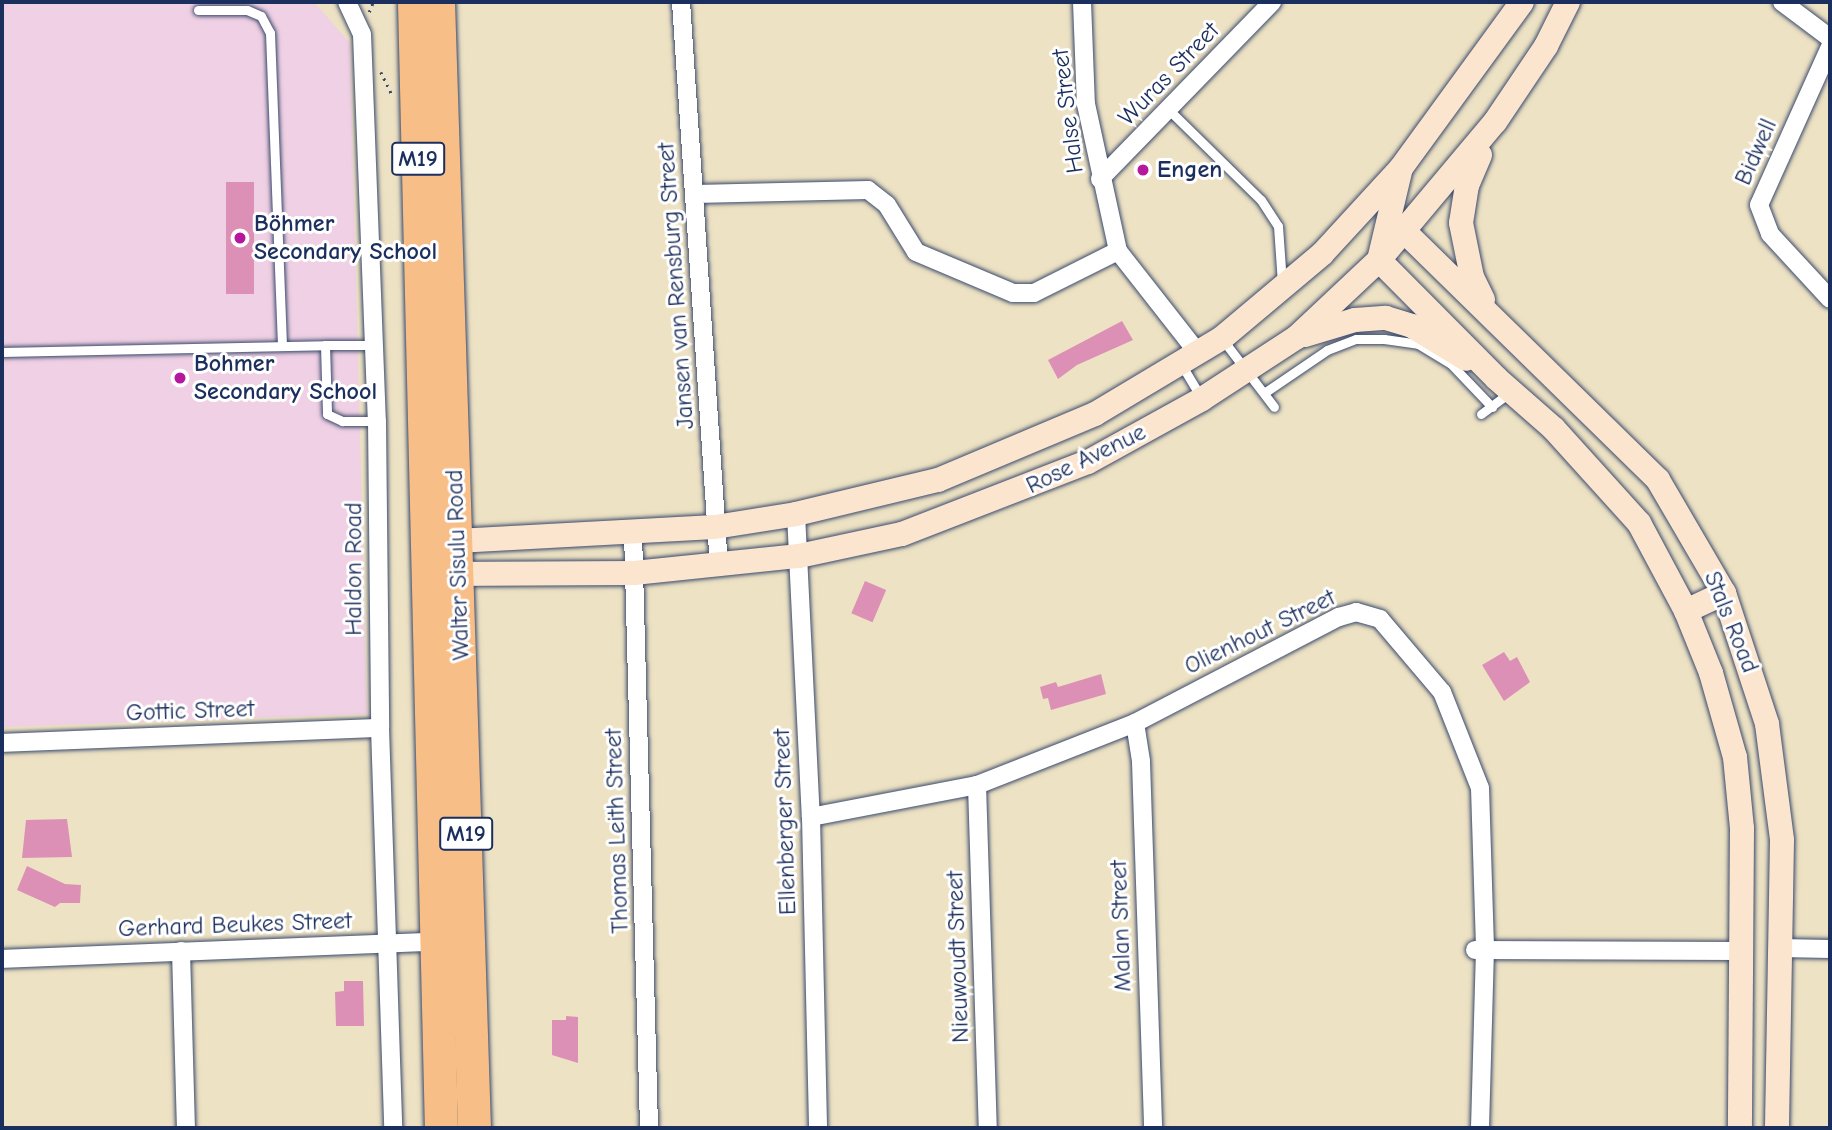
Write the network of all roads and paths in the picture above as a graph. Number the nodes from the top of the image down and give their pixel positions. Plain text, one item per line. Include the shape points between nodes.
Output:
1 (414, 2) edge
2 (438, 2) edge
3 (681, 2) edge
4 (1082, 2) edge
5 (1272, 2) edge
6 (1522, 2) edge
7 (1782, 2) edge
8 (1558, 5) edge
9 (351, 6) edge
10 (198, 10) dead end
11 (1830, 38) edge
12 (1830, 47) edge
13 (379, 68) dead end
14 (395, 102) dead end
15 (1170, 110) junction
16 (1494, 122) junction
17 (430, 147) junction
18 (1401, 168) junction
19 (1100, 179) junction
20 (695, 194) junction
21 (1395, 232) junction
22 (1118, 251) junction
23 (1322, 254) junction
24 (1379, 260) junction
25 (1281, 292) junction
26 (1830, 299) edge
27 (1490, 316) junction
28 (1297, 337) junction
29 (1222, 338) junction
30 (325, 345) junction
31 (374, 345) junction
32 (282, 346) junction
33 (2, 352) edge
34 (1190, 359) junction
35 (1247, 371) junction
36 (1504, 384) junction
37 (1264, 393) junction
38 (1202, 399) junction
39 (1274, 407) dead end
40 (1492, 407) junction
41 (1480, 414) dead end
42 (377, 421) junction
43 (796, 514) junction
44 (715, 527) junction
45 (633, 532) junction
46 (799, 556) junction
47 (442, 558) junction
48 (719, 567) junction
49 (634, 573) junction
50 (1724, 593) junction
51 (1686, 611) junction
52 (1135, 723) junction
53 (380, 728) junction
54 (430, 730) junction
55 (463, 730) junction
56 (2, 743) edge
57 (977, 785) junction
58 (811, 817) junction
59 (1742, 926) junction
60 (469, 938) junction
61 (435, 942) junction
62 (388, 944) junction
63 (1780, 948) junction
64 (1830, 949) edge
65 (1480, 950) junction
66 (181, 951) junction
67 (2, 959) edge
68 (1741, 962) junction
69 (186, 1128) edge
70 (393, 1128) edge
71 (440, 1128) edge
72 (474, 1128) edge
73 (649, 1128) edge
74 (818, 1128) edge
75 (988, 1128) edge
76 (1153, 1128) edge
77 (1480, 1128) edge
78 (1740, 1128) edge
79 (1777, 1128) edge

1 - 17 highway, Walter Sisulu Road / M19
2 - 17 highway, Walter Sisulu Road / M19
3 - 20 street, Jansen van Rensburg Street
4 - 19 street, Halse Street via 1086,104
5 - 15 street, Wuras Street
6 - 18 street, Rose Avenue
7 - 11 street
8 - 16 street, Rose Avenue
9 - 31 street, Haldon Road via 362,34
10 - 32 lane via 247,10 261,16 270,33
12 - 26 street, Bidwell via 1759,205 1770,234
13 - 14 path
15 - 19 street, Wuras Street
15 - 25 lane via 1243,177 1278,226 1283,255
16 - 21 street, Rose Avenue
16 - 27 street via 1467,185 1461,223 1472,277
17 - 47 highway, Walter Sisulu Road / M19
18 - 21 street
18 - 23 street, Rose Avenue
19 - 22 street, Halse Street
20 - 22 street via 868,190 887,205 916,252 1013,293 1034,292
20 - 44 street, Jansen van Rensburg Street
21 - 23 street
21 - 24 street, Rose Avenue
21 - 27 street, Stals Road
22 - 34 street, Halse Street
23 - 25 street, Rose Avenue
24 - 28 street, Rose Avenue
24 - 36 street, Stals Road
25 - 29 street, Rose Avenue
27 - 50 street, Stals Road via 1657,480
28 - 35 street, Rose Avenue
28 - 36 street via 1355,320 1398,320
29 - 34 street, Rose Avenue
29 - 35 lane
30 - 31 lane
30 - 32 lane
30 - 42 lane via 327,414 342,421
31 - 42 street, Haldon Road
32 - 33 lane
34 - 38 lane
34 - 43 street, Rose Avenue via 1095,414 990,461 938,480
35 - 37 lane
35 - 38 street, Rose Avenue
36 - 40 lane
36 - 51 street, Stals Road via 1554,429 1639,523
37 - 39 lane
37 - 40 lane via 1327,350 1356,339 1384,339 1418,344 1450,363
38 - 46 street, Rose Avenue via 1088,463 1006,498 902,534
40 - 41 lane
42 - 53 street, Haldon Road
43 - 44 street, Rose Avenue
43 - 46 street, Ellenberger Street
44 - 45 street, Rose Avenue
44 - 48 street, Jansen van Rensburg Street
45 - 47 street, Rose Avenue
45 - 49 street, Thomas Leith Street
46 - 48 street, Rose Avenue
46 - 58 street, Ellenberger Street
47 - 49 street, Rose Avenue
47 - 54 highway, Walter Sisulu Road / M19
47 - 55 highway, Walter Sisulu Road / M19
48 - 49 street, Rose Avenue
49 - 73 street, Thomas Leith Street
50 - 51 street
50 - 63 street, Stals Road via 1767,724 1782,840
51 - 59 street, Stals Road via 1711,673 1735,757
52 - 57 street, Olienhout Street
52 - 65 street, Olienhout Street via 1339,617 1356,612 1380,619 1442,692 1474,768 1483,813
52 - 76 street, Malan Street via 1141,762
53 - 56 street, Gottic Street
53 - 62 street, Haldon Road
54 - 55 highway
54 - 61 highway, Walter Sisulu Road / M19
55 - 60 highway, Walter Sisulu Road / M19
57 - 58 street, Olienhout Street
57 - 75 street, Nieuwoudt Street
58 - 74 street, Ellenberger Street
59 - 63 street
59 - 68 street, Stals Road
60 - 61 street, Gerhard Beukes Street
60 - 72 highway, Walter Sisulu Road / M19
61 - 62 street, Gerhard Beukes Street
61 - 71 highway, Walter Sisulu Road / M19
62 - 66 street, Gerhard Beukes Street
62 - 70 street, Haldon Road
63 - 64 street
63 - 68 street
63 - 79 street, Stals Road
65 - 68 street
65 - 77 street, Olienhout Street
66 - 67 street, Gerhard Beukes Street
66 - 69 street
68 - 78 street, Stals Road

